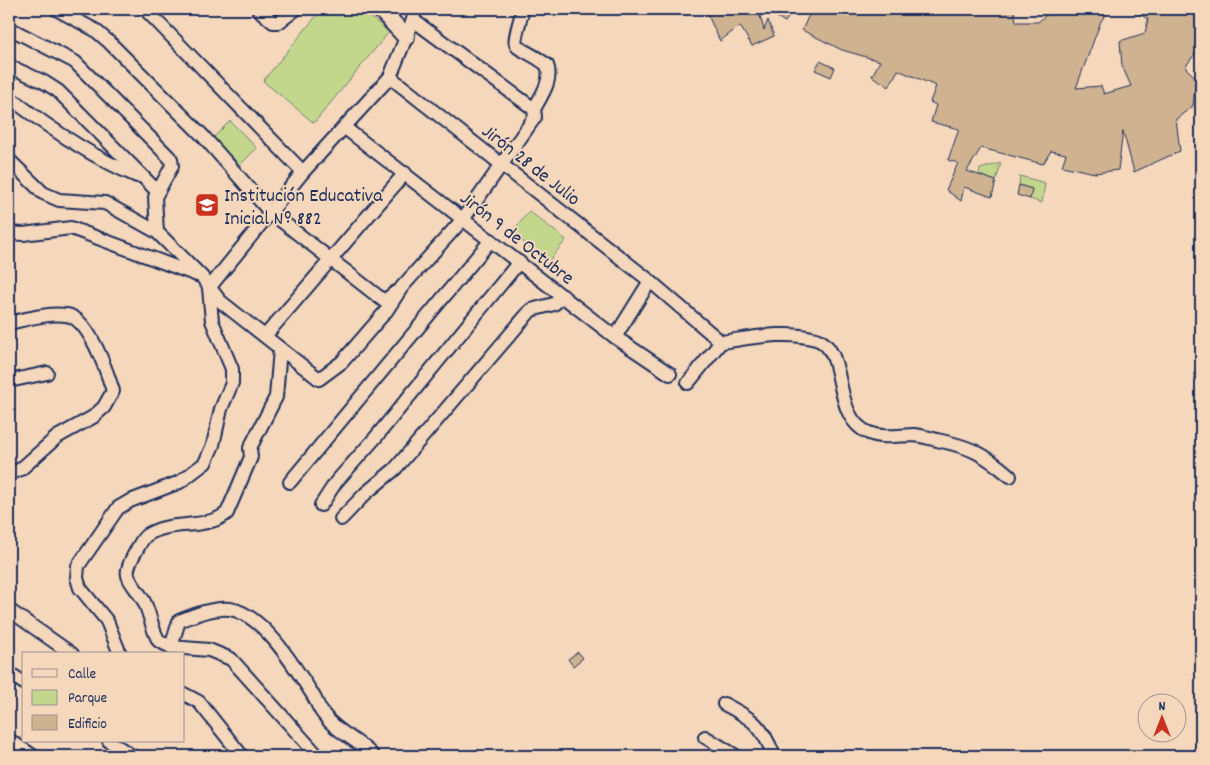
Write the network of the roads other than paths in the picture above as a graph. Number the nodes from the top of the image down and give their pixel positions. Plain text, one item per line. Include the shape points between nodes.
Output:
1 (56, 9) edge
2 (145, 9) edge
3 (258, 9) edge
4 (296, 9) edge
5 (380, 9) edge
6 (523, 9) edge
7 (414, 14) edge
8 (9, 28) edge
9 (406, 37) junction
10 (9, 66) edge
11 (390, 77) junction
12 (9, 97) edge
13 (534, 109) junction
14 (345, 128) junction
15 (9, 160) edge
16 (502, 164) junction
17 (303, 172) junction
18 (404, 173) junction
19 (142, 178) junction
20 (156, 191) junction
21 (270, 212) junction
22 (464, 218) junction
23 (157, 232) junction
24 (9, 233) edge
25 (491, 240) junction
26 (330, 259) junction
27 (520, 262) junction
28 (202, 277) junction
29 (650, 281) junction
30 (402, 287) junction
31 (208, 288) junction
32 (563, 296) junction
33 (9, 323) edge
34 (265, 336) junction
35 (615, 337) junction
36 (721, 342) junction
37 (280, 349) junction
38 (47, 373) dead end
39 (670, 374) dead end
40 (9, 381) edge
41 (688, 383) dead end
42 (9, 474) edge
43 (1010, 476) dead end
44 (290, 482) dead end
45 (321, 505) dead end
46 (341, 519) dead end
47 (9, 610) edge
48 (171, 647) junction
49 (69, 652) edge
50 (119, 652) edge
51 (9, 673) edge
52 (22, 682) edge
53 (185, 695) edge
54 (724, 704) dead end
55 (706, 737) dead end
56 (9, 740) edge
57 (111, 742) edge
58 (33, 756) edge
59 (132, 756) edge
60 (242, 756) edge
61 (318, 756) edge
62 (373, 756) edge
63 (736, 756) edge
64 (774, 756) edge

1 - 21 street via 95,30 109,42 203,136
2 - 17 street
3 - 4 street via 273,22 278,22
5 - 9 street
6 - 13 street via 516,46 547,65 550,71
7 - 9 street
7 - 13 street
8 - 20 street via 76,62 171,159 172,166
9 - 11 street
10 - 19 street via 58,91
11 - 14 street
11 - 16 street, Jirón 28 de Julio
12 - 19 street via 77,145 112,166
13 - 16 street via 532,124
14 - 17 street
14 - 18 street, Jirón 9 de Octubre
15 - 23 street via 43,193 59,200 105,203
16 - 22 street
16 - 29 street, Jirón 28 de Julio
17 - 21 street
18 - 22 street, Jirón 9 de Octubre
18 - 26 street
19 - 20 street
20 - 23 street
21 - 26 street
21 - 31 street
22 - 25 street, Jirón 9 de Octubre
22 - 30 street
23 - 28 street
24 - 28 street via 71,228
25 - 27 street, Jirón 9 de Octubre
25 - 44 street
26 - 30 street via 384,301
26 - 34 street
27 - 32 street, Jirón 9 de Octubre
27 - 45 street via 336,482
28 - 31 street
29 - 35 street
29 - 36 street, Jirón 28 de Julio
30 - 37 street via 387,310 342,362 319,379
31 - 34 street
31 - 50 street via 212,321 232,369 232,383 205,463 180,482 118,508 78,566 80,588 107,622
32 - 35 street, Jirón 9 de Octubre
32 - 46 street via 554,304 531,310 396,469 366,492
33 - 42 street via 41,317 74,317 81,322 97,350 113,391 94,417 57,437 20,469
34 - 37 street
35 - 39 street, Jirón 9 de Octubre
36 - 41 street
36 - 43 street via 760,335 817,339 828,346 833,357 847,409 856,426 870,434 891,437 916,435 969,447
37 - 48 street via 276,398 250,448 251,457 227,513 210,522 173,525 146,535 127,571 128,580 150,612 156,638
38 - 40 street
47 - 49 street
48 - 61 street via 209,650 231,659
48 - 62 street via 179,621 219,609 243,613 272,637 324,715
51 - 52 street
53 - 60 street via 199,702
54 - 64 street via 762,729
55 - 63 street
56 - 58 street
57 - 59 street

